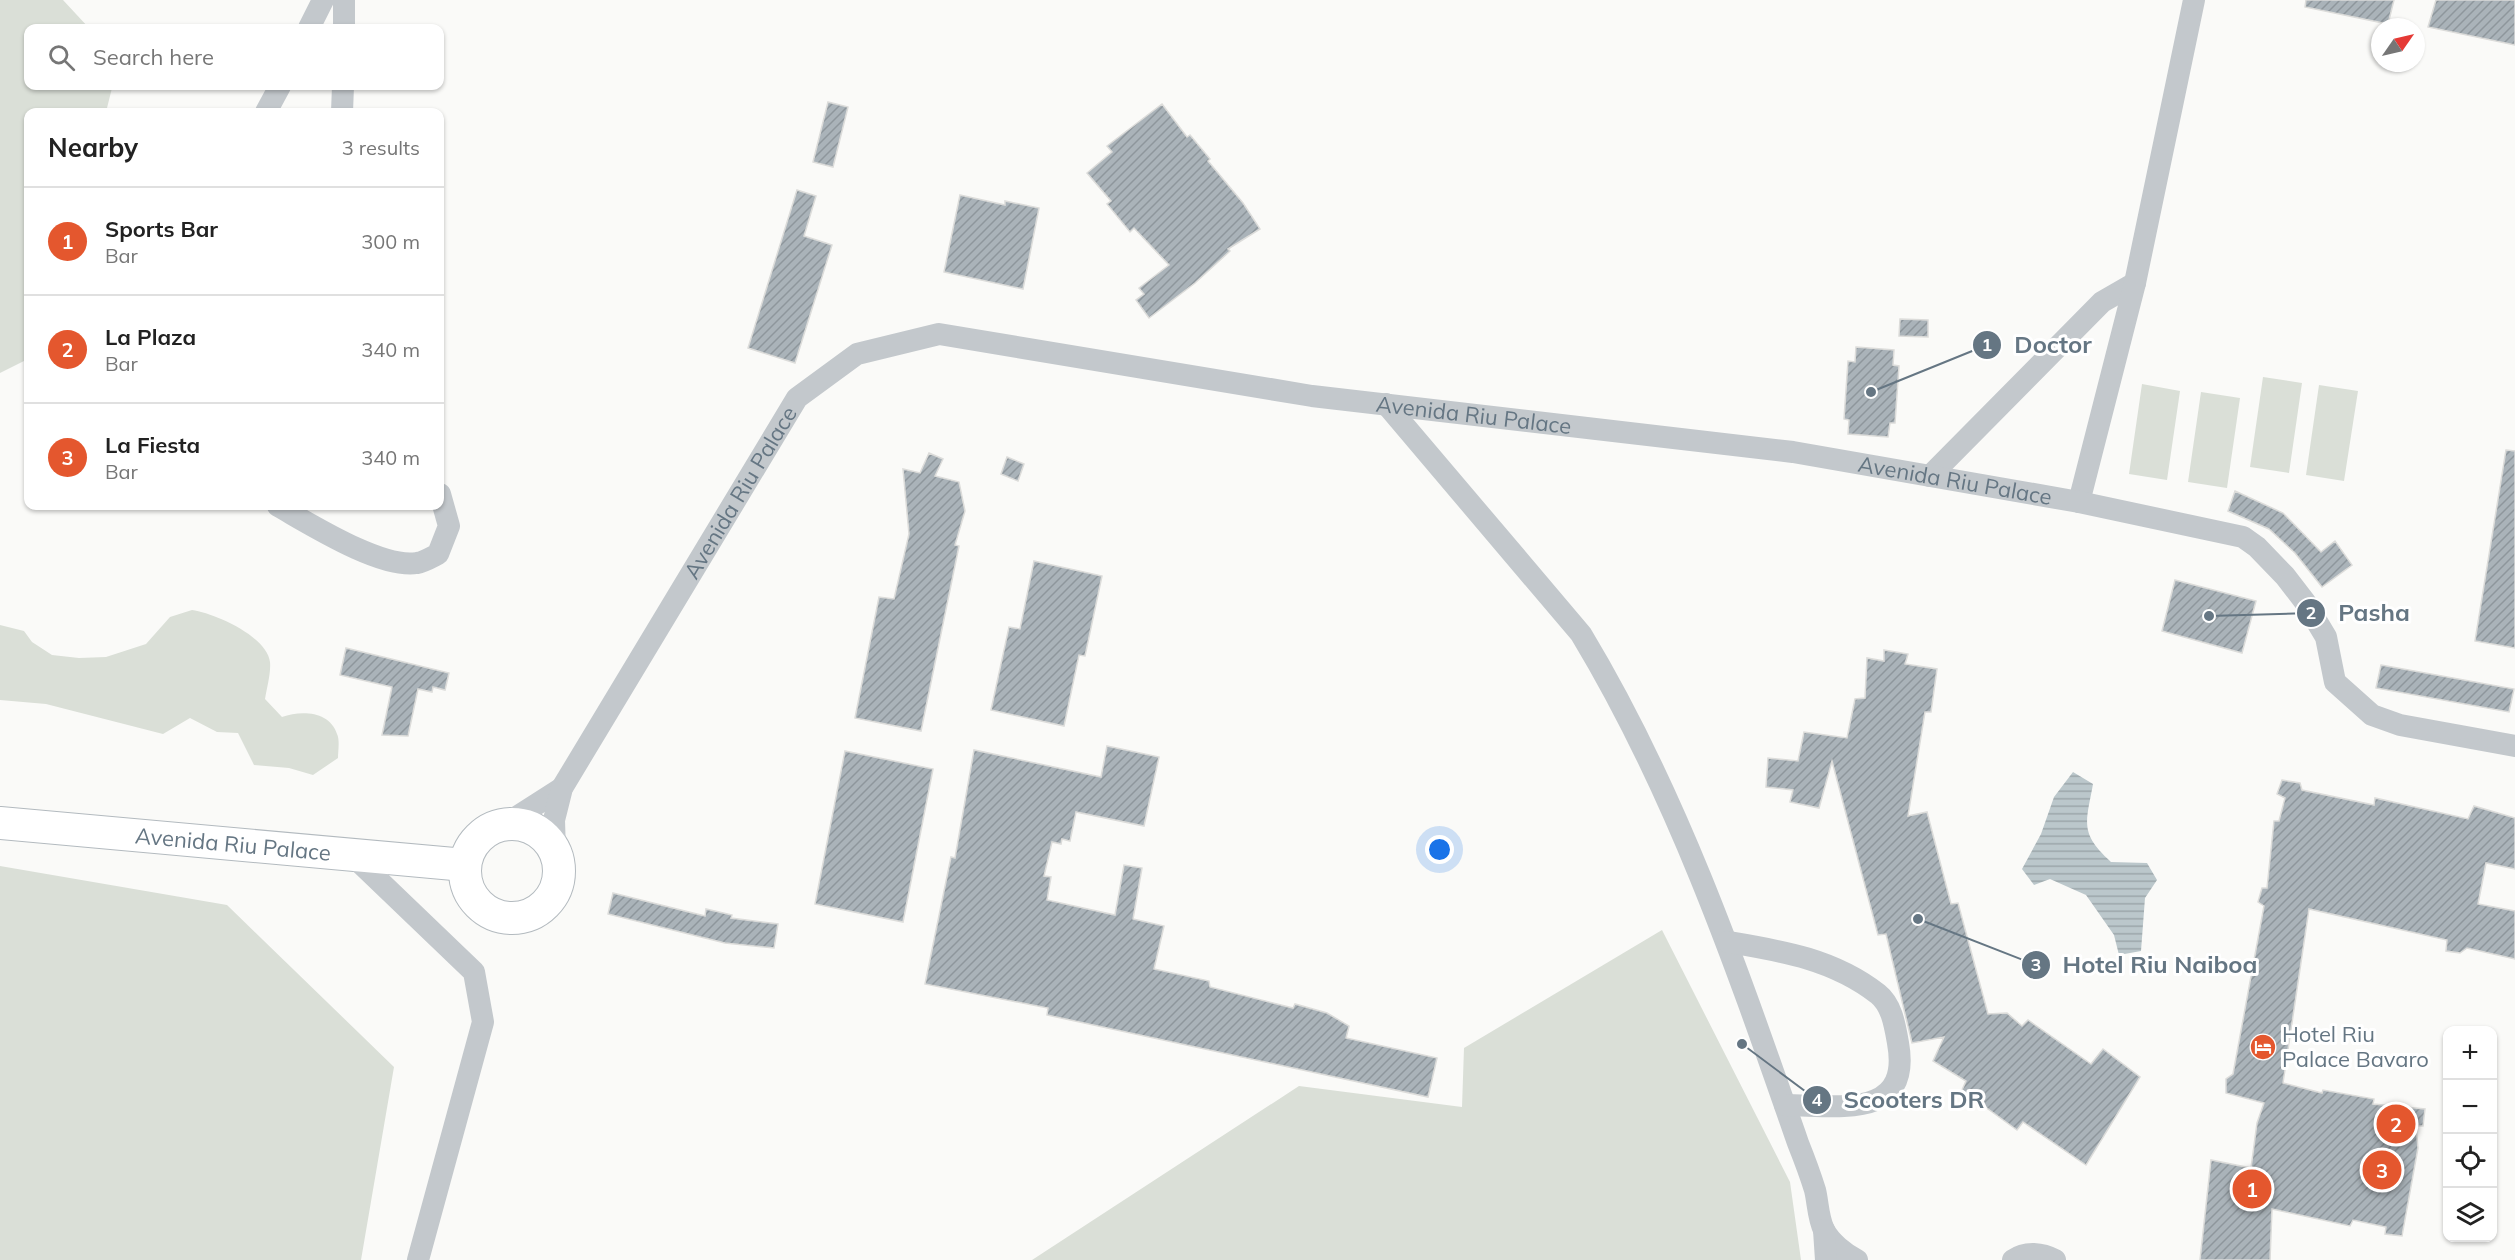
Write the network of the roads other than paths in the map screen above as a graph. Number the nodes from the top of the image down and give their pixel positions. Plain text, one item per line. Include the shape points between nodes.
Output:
1 (323, 0) edge
2 (344, 0) edge
3 (2194, 0) edge
4 (311, 24) edge
5 (344, 24) edge
6 (278, 90) edge
7 (343, 90) edge
8 (268, 108) edge
9 (342, 108) edge
10 (2135, 283) junction
11 (1386, 404) junction
12 (1930, 476) junction
13 (2079, 502) junction
14 (444, 508) edge
15 (285, 510) edge
16 (2515, 746) edge
17 (562, 788) junction
18 (0, 823) edge
19 (504, 825) junction
20 (555, 852) junction
21 (352, 855) junction
22 (465, 865) junction
23 (1728, 942) junction
24 (1785, 1105) junction
25 (1824, 1230) junction
26 (418, 1260) edge
27 (1826, 1260) edge
28 (1857, 1260) edge
29 (2013, 1260) edge
30 (2055, 1260) edge

1 - 4 street
2 - 5 street
3 - 10 street
6 - 8 street
7 - 9 street
10 - 12 street via 2102,302
10 - 13 street
11 - 12 street, Avenida Riu Palace via 1793,452
11 - 17 street, Avenida Riu Palace via 1131,368 939,334 857,354 797,398
11 - 23 street via 1581,634 1650,758
12 - 13 street, Avenida Riu Palace
13 - 16 street, Avenida Riu Palace via 2243,537 2285,576 2305,602 2326,637 2335,682 2372,715 2400,725
14 - 15 street via 449,526 438,554 417,563 390,561 325,533
17 - 19 street, Avenida Riu Palace
17 - 20 street, Avenida Riu Palace via 555,820
18 - 21 street, Avenida Riu Palace
19 - 20 street via 533,830
19 - 22 street via 478,839
20 - 22 street via 559,867 551,897 540,909 518,917 495,915 482,908 466,881
21 - 22 street, Avenida Riu Palace
21 - 26 street via 474,972 481,1001 483,1022
23 - 24 street
23 - 24 street via 1816,959 1856,978 1889,1005 1900,1074 1886,1096 1857,1106
24 - 25 street via 1815,1191
25 - 27 street
25 - 28 street
29 - 30 street via 2042,1254

